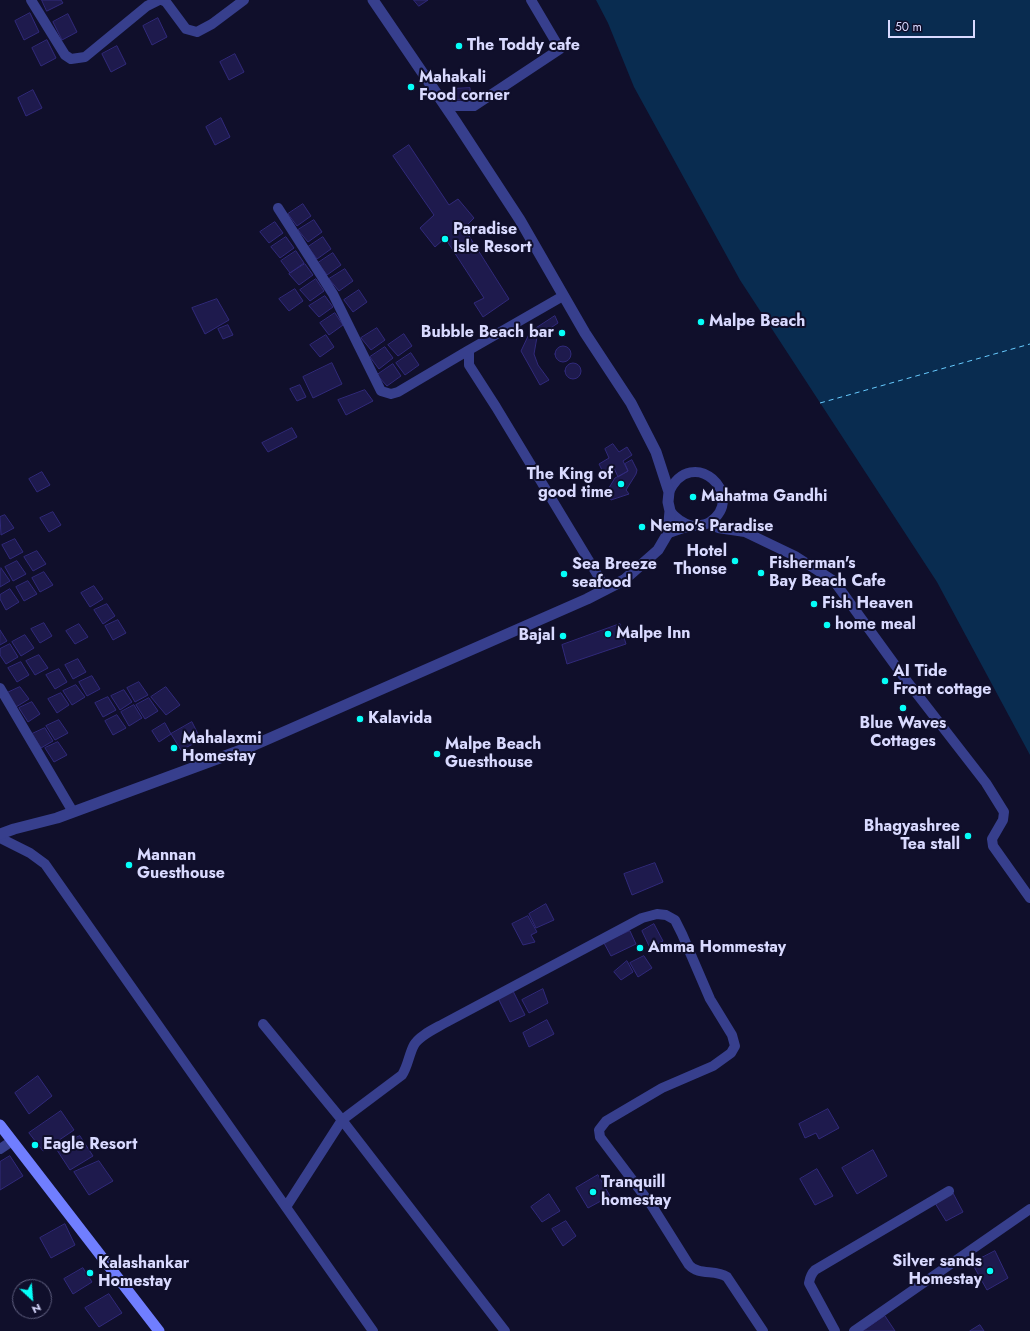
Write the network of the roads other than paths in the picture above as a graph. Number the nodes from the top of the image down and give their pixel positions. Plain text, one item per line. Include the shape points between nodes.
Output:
1 (31, 0) edge
2 (161, 0) edge
3 (244, 0) edge
4 (373, 0) edge
5 (531, 0) edge
6 (445, 106) junction
7 (278, 208) dead end
8 (564, 296) junction
9 (469, 350) junction
10 (669, 492) junction
11 (670, 511) junction
12 (709, 523) junction
13 (692, 526) junction
14 (668, 533) junction
15 (606, 589) junction
16 (0, 688) edge
17 (73, 812) junction
18 (2, 832) edge
19 (1030, 898) edge
20 (263, 1024) dead end
21 (342, 1120) junction
22 (0, 1125) edge
23 (12, 1141) junction
24 (0, 1149) edge
25 (949, 1191) dead end
26 (286, 1207) junction
27 (1030, 1209) edge
28 (159, 1331) edge
29 (373, 1331) edge
30 (505, 1331) edge
31 (763, 1331) edge
32 (835, 1331) edge
33 (854, 1331) edge

1 - 2 street via 65,55 71,59 85,57 147,6
2 - 3 street via 166,2 186,29 197,32
4 - 6 street
5 - 6 street via 560,49 474,106
6 - 8 street via 520,220
7 - 9 street via 332,294 381,391 391,394 398,392
8 - 9 street
8 - 10 street via 631,403 656,452
9 - 15 street via 469,365
10 - 11 street
10 - 12 street via 679,477 688,473 697,472 713,478 719,485 723,502 716,518
11 - 13 street via 683,524
11 - 14 street
12 - 13 street
12 - 19 street via 718,528 745,532 795,556 834,581 903,676 986,782 1004,812 1003,820 992,839 993,846
13 - 14 street
14 - 15 street via 658,550 624,580
15 - 17 street via 252,746
16 - 17 street
17 - 18 street
18 - 26 street via 45,864
20 - 21 street
21 - 26 street
21 - 30 street
21 - 31 street via 402,1075 414,1045 442,1024 642,918 657,914 666,915 675,920 710,999 732,1036 735,1046 731,1053 713,1066 662,1088 606,1121 599,1130 600,1137 652,1206 689,1265 695,1270 719,1273 727,1277
22 - 23 main road
23 - 24 street
23 - 28 main road
25 - 32 street via 812,1273 809,1282
26 - 29 street
27 - 33 street

